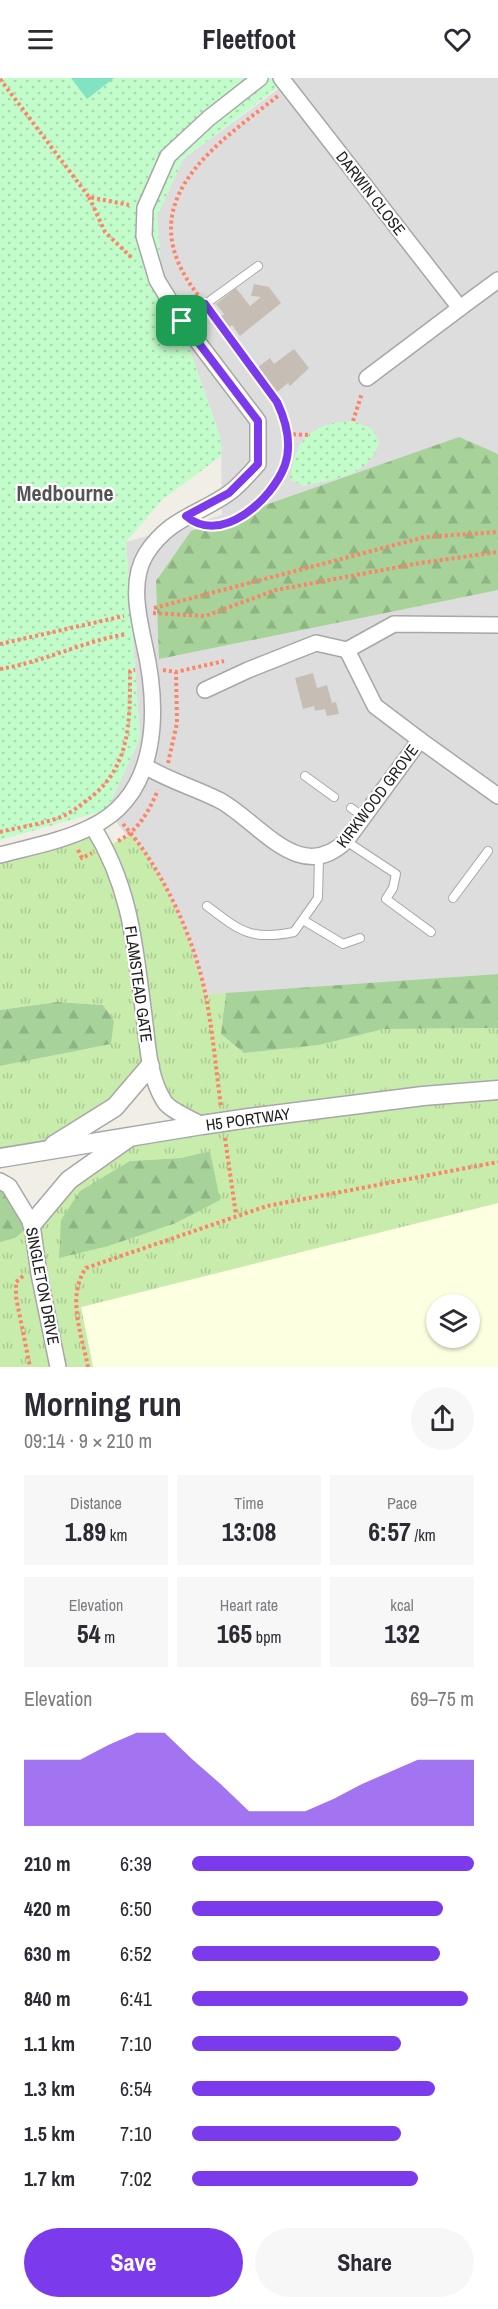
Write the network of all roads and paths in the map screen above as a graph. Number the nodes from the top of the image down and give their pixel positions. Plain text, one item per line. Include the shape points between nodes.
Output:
1 (260, 78) edge
2 (0, 79) edge
3 (285, 83) edge
4 (89, 197) junction
5 (145, 208) junction
6 (135, 250) dead end
7 (258, 266) dead end
8 (498, 280) edge
9 (205, 304) junction
10 (460, 308) junction
11 (182, 321) junction
12 (367, 378) joint
13 (353, 421) dead end
14 (287, 434) junction
15 (309, 435) dead end
16 (186, 516) junction
17 (498, 532) edge
18 (498, 552) edge
19 (124, 605) dead end
20 (134, 617) junction
21 (498, 625) edge
22 (128, 634) junction
23 (129, 643) dead end
24 (0, 644) edge
25 (348, 650) junction
26 (131, 661) dead end
27 (0, 669) edge
28 (130, 671) dead end
29 (205, 690) dead end
30 (420, 740) junction
31 (145, 766) junction
32 (305, 776) dead end
33 (498, 796) edge
34 (334, 797) dead end
35 (351, 808) dead end
36 (114, 813) junction
37 (364, 817) junction
38 (93, 827) junction
39 (0, 832) edge
40 (346, 841) junction
41 (488, 851) dead end
42 (0, 855) edge
43 (319, 858) junction
44 (453, 898) dead end
45 (207, 906) dead end
46 (303, 920) junction
47 (431, 932) dead end
48 (360, 938) dead end
49 (150, 1066) junction
50 (498, 1090) edge
51 (222, 1111) dead end
52 (202, 1125) junction
53 (225, 1134) dead end
54 (131, 1136) junction
55 (47, 1149) junction
56 (0, 1158) edge
57 (498, 1162) edge
58 (0, 1181) edge
59 (236, 1215) junction
60 (32, 1224) junction
61 (39, 1274) junction
62 (30, 1367) edge
63 (58, 1367) edge
64 (88, 1367) edge

1 - 5 street via 168,156
2 - 4 path
3 - 9 path via 218,142 191,171 175,199 174,254 183,277
3 - 10 street, DARWIN CLOSE
4 - 5 path
4 - 6 path via 105,232 135,261
5 - 11 street via 144,236 157,280
7 - 9 lane
8 - 10 street
9 - 11 lane
9 - 14 path via 277,402 286,420
10 - 12 street
11 - 16 street via 258,421 258,464 229,493
12 - 13 path
14 - 15 path
14 - 16 path via 285,464 270,490 252,508 232,522 212,528 196,524
16 - 20 street via 175,522 146,555 136,590
17 - 20 path via 425,537
18 - 20 path via 276,590 205,616 150,613
19 - 20 path
20 - 22 path
20 - 22 path
20 - 24 path
20 - 31 street via 150,668 155,717
21 - 25 street via 394,624
22 - 23 path
22 - 27 path via 111,636 41,661
25 - 29 street via 316,644
25 - 30 street, KIRKWOOD GROVE via 375,706
26 - 28 path
30 - 33 street, KIRKWOOD GROVE
30 - 37 street, KIRKWOOD GROVE
31 - 36 street via 129,798
31 - 43 street, KIRKWOOD GROVE via 163,778 221,802 294,854
32 - 34 lane
35 - 37 lane
36 - 38 street
36 - 39 path via 98,793 64,816
36 - 51 path via 163,882 188,938 206,996
37 - 40 street, KIRKWOOD GROVE
38 - 42 street
38 - 49 street, FLAMSTEAD GATE via 124,888
40 - 43 street, KIRKWOOD GROVE via 333,853
40 - 47 lane via 396,874 386,899
41 - 44 lane
43 - 46 lane via 318,898
45 - 46 lane via 240,931 270,937 294,932
46 - 48 lane via 343,944
49 - 52 street, FLAMSTEAD GATE via 165,1103
49 - 55 street via 115,1107
50 - 52 street, H5 PORTWAY, bridge
52 - 54 street, H5 PORTWAY
53 - 59 path
54 - 55 street, H5 PORTWAY
54 - 60 street via 69,1180
55 - 56 street, H5 PORTWAY
57 - 59 path
58 - 60 street, SINGLETON DRIVE via 9,1186
59 - 64 path via 86,1268 75,1297
60 - 61 street, SINGLETON DRIVE
61 - 62 path via 23,1276 16,1282
61 - 63 street, SINGLETON DRIVE

